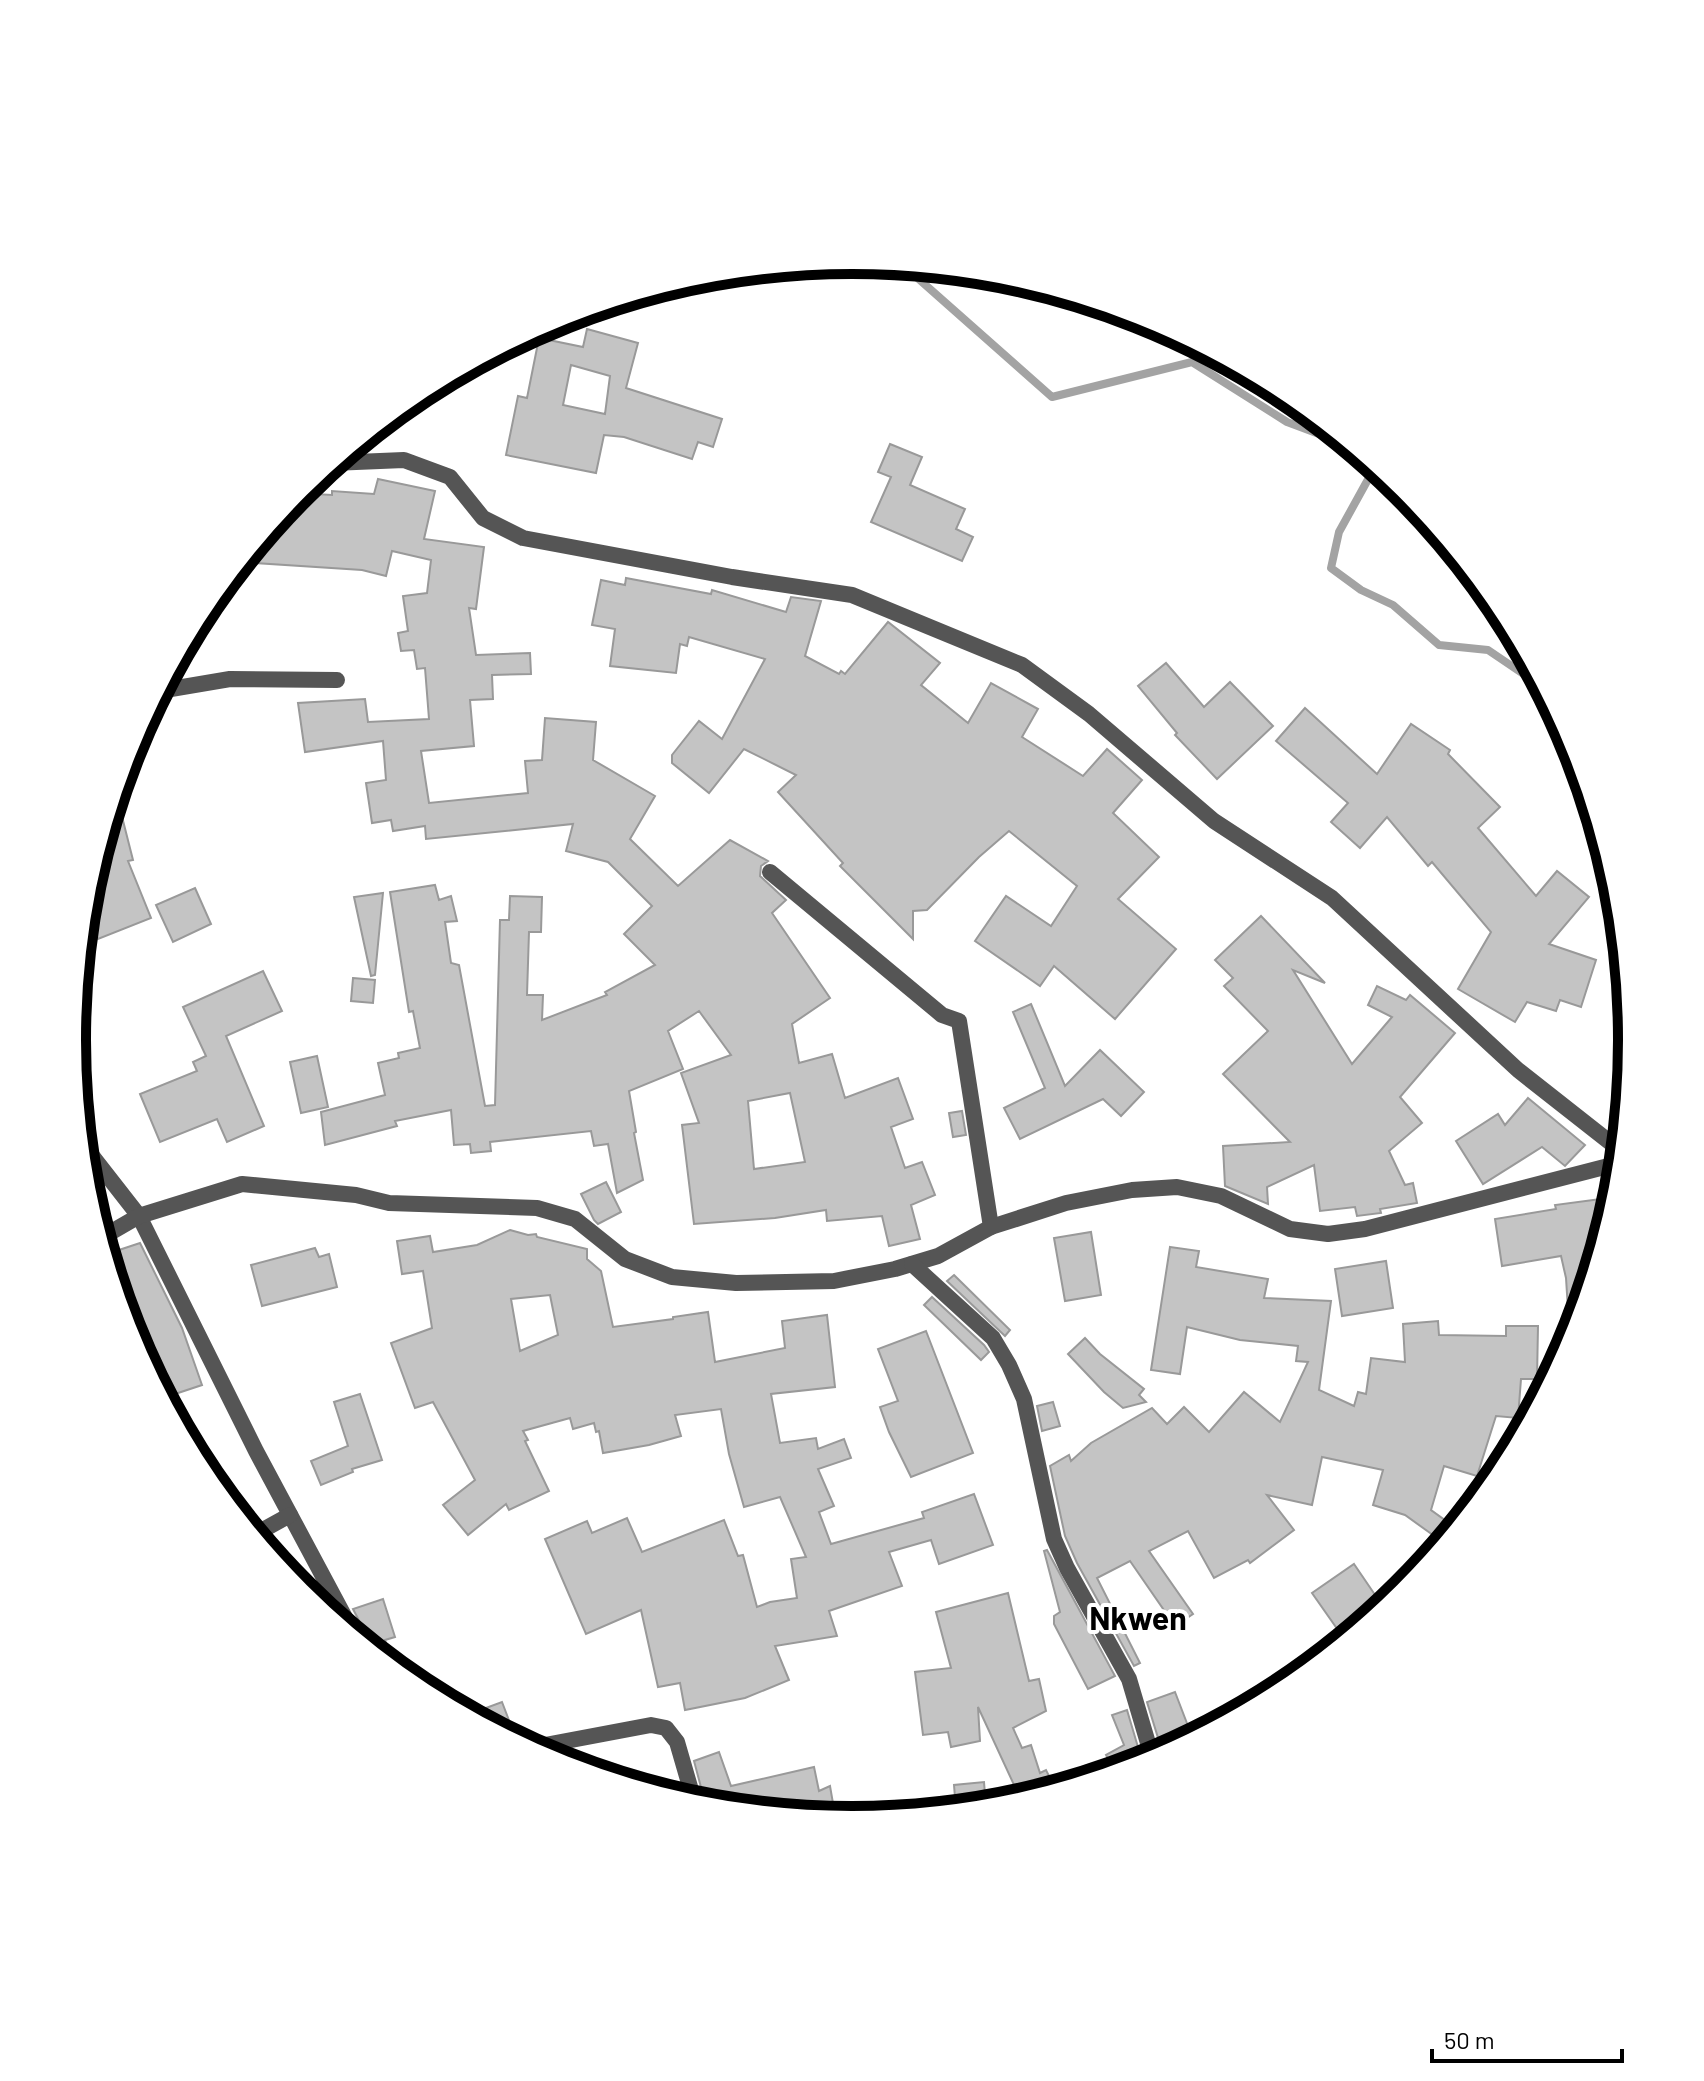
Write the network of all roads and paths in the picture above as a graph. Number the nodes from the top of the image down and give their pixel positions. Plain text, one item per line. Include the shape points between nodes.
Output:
1 (350, 462) edge
2 (337, 680) dead end
3 (172, 689) edge
4 (770, 872) dead end
5 (1611, 1143) edge
6 (96, 1161) edge
7 (1607, 1166) edge
8 (139, 1216) junction
9 (991, 1227) junction
10 (111, 1232) edge
11 (912, 1264) junction
12 (290, 1515) junction
13 (263, 1530) edge
14 (341, 1611) edge
15 (550, 1744) edge
16 (1149, 1746) edge
17 (691, 1789) edge

1 - 5 street via 404,460 450,477 483,518 523,538 852,595 1022,665 1089,714 1214,821 1332,898 1518,1070
2 - 3 street via 230,679
4 - 9 street via 942,1015 959,1021
6 - 8 street
7 - 9 street via 1328,1234 1290,1229 1221,1196 1177,1187 1066,1203
8 - 10 street
8 - 11 street via 242,1184 389,1203 537,1208 575,1219 625,1259 672,1277 736,1283 834,1281
8 - 12 street
9 - 11 street
11 - 16 street via 993,1338 1009,1365 1024,1399 1054,1539 1129,1679
12 - 13 street
12 - 14 street
15 - 17 street via 651,1725 666,1728 677,1742

